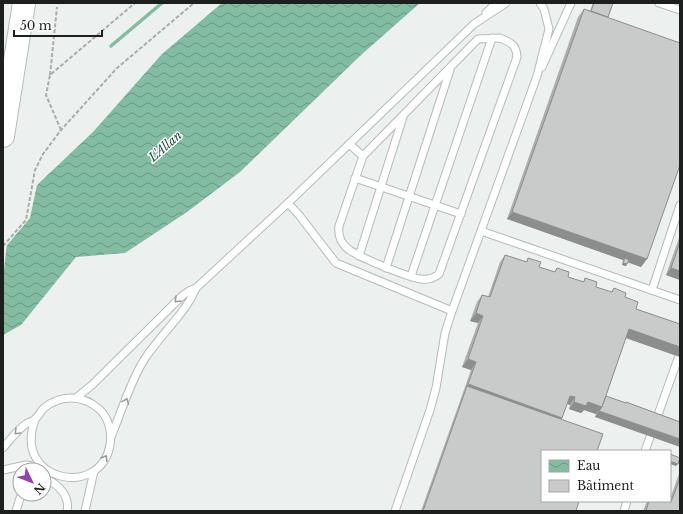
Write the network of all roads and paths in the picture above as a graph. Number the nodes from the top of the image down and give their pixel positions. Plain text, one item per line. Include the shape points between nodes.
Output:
1 (15, 3) edge
2 (24, 3) edge
3 (135, 3) edge
4 (194, 3) edge
5 (496, 3) edge
6 (506, 3) edge
7 (540, 3) edge
8 (571, 3) edge
9 (659, 3) edge
10 (57, 6) dead end
11 (680, 10) edge
12 (472, 26) junction
13 (492, 38) junction
14 (478, 39) junction
15 (450, 67) junction
16 (50, 75) junction
17 (537, 76) junction
18 (404, 115) junction
19 (3, 118) edge
20 (61, 130) junction
21 (3, 136) edge
22 (349, 144) junction
23 (363, 156) junction
24 (355, 178) junction
25 (382, 187) junction
26 (409, 196) junction
27 (288, 204) junction
28 (680, 205) edge
29 (434, 206) junction
30 (461, 214) junction
31 (481, 231) junction
32 (3, 246) edge
33 (359, 256) junction
34 (386, 268) junction
35 (411, 276) junction
36 (196, 288) junction
37 (652, 290) junction
38 (680, 300) edge
39 (452, 311) junction
40 (680, 353) edge
41 (76, 398) junction
42 (34, 420) junction
43 (111, 437) junction
44 (3, 448) edge
45 (645, 450) edge
46 (39, 462) edge
47 (94, 471) junction
48 (52, 473) edge
49 (62, 477) junction
50 (52, 479) edge
51 (52, 482) edge
52 (67, 511) edge
53 (84, 511) edge
54 (395, 511) edge

1 - 19 highway
2 - 21 highway
3 - 16 path
4 - 20 path via 117,68
5 - 12 lane
6 - 12 lane
7 - 17 lane via 549,29
8 - 17 lane
9 - 11 lane
10 - 16 path
12 - 14 lane
12 - 22 lane
13 - 14 lane
13 - 29 lane
13 - 30 lane via 500,38 513,44 517,49 517,57
14 - 15 lane
15 - 18 lane
15 - 26 lane
16 - 20 path via 46,95
17 - 31 lane
18 - 23 lane
18 - 25 lane
20 - 32 path via 43,154 35,170 26,220
22 - 23 lane
22 - 27 lane
23 - 24 lane
24 - 25 lane
24 - 33 lane via 338,233 346,248
25 - 26 lane
25 - 33 lane
26 - 29 lane
26 - 34 lane
27 - 36 lane
27 - 39 lane via 336,263
28 - 37 lane
29 - 30 lane
29 - 35 lane
30 - 35 lane via 439,274 433,278 421,279
31 - 37 lane
31 - 39 lane
33 - 34 lane
34 - 35 lane
36 -> 41 lane via 182,296
43 -> 36 lane via 138,370 159,339 192,299
37 - 38 lane
39 - 54 lane via 445,333 430,410
40 - 45 lane
41 - 42 lane via 52,402
41 - 43 lane via 94,404 101,411 108,423
42 -> 44 lane via 26,423
42 - 46 lane via 31,445
47 -> 43 lane via 103,462 109,450
47 - 49 lane via 84,476
47 - 53 lane
48 - 49 lane
49 - 50 lane
51 - 52 lane via 63,492 68,505

